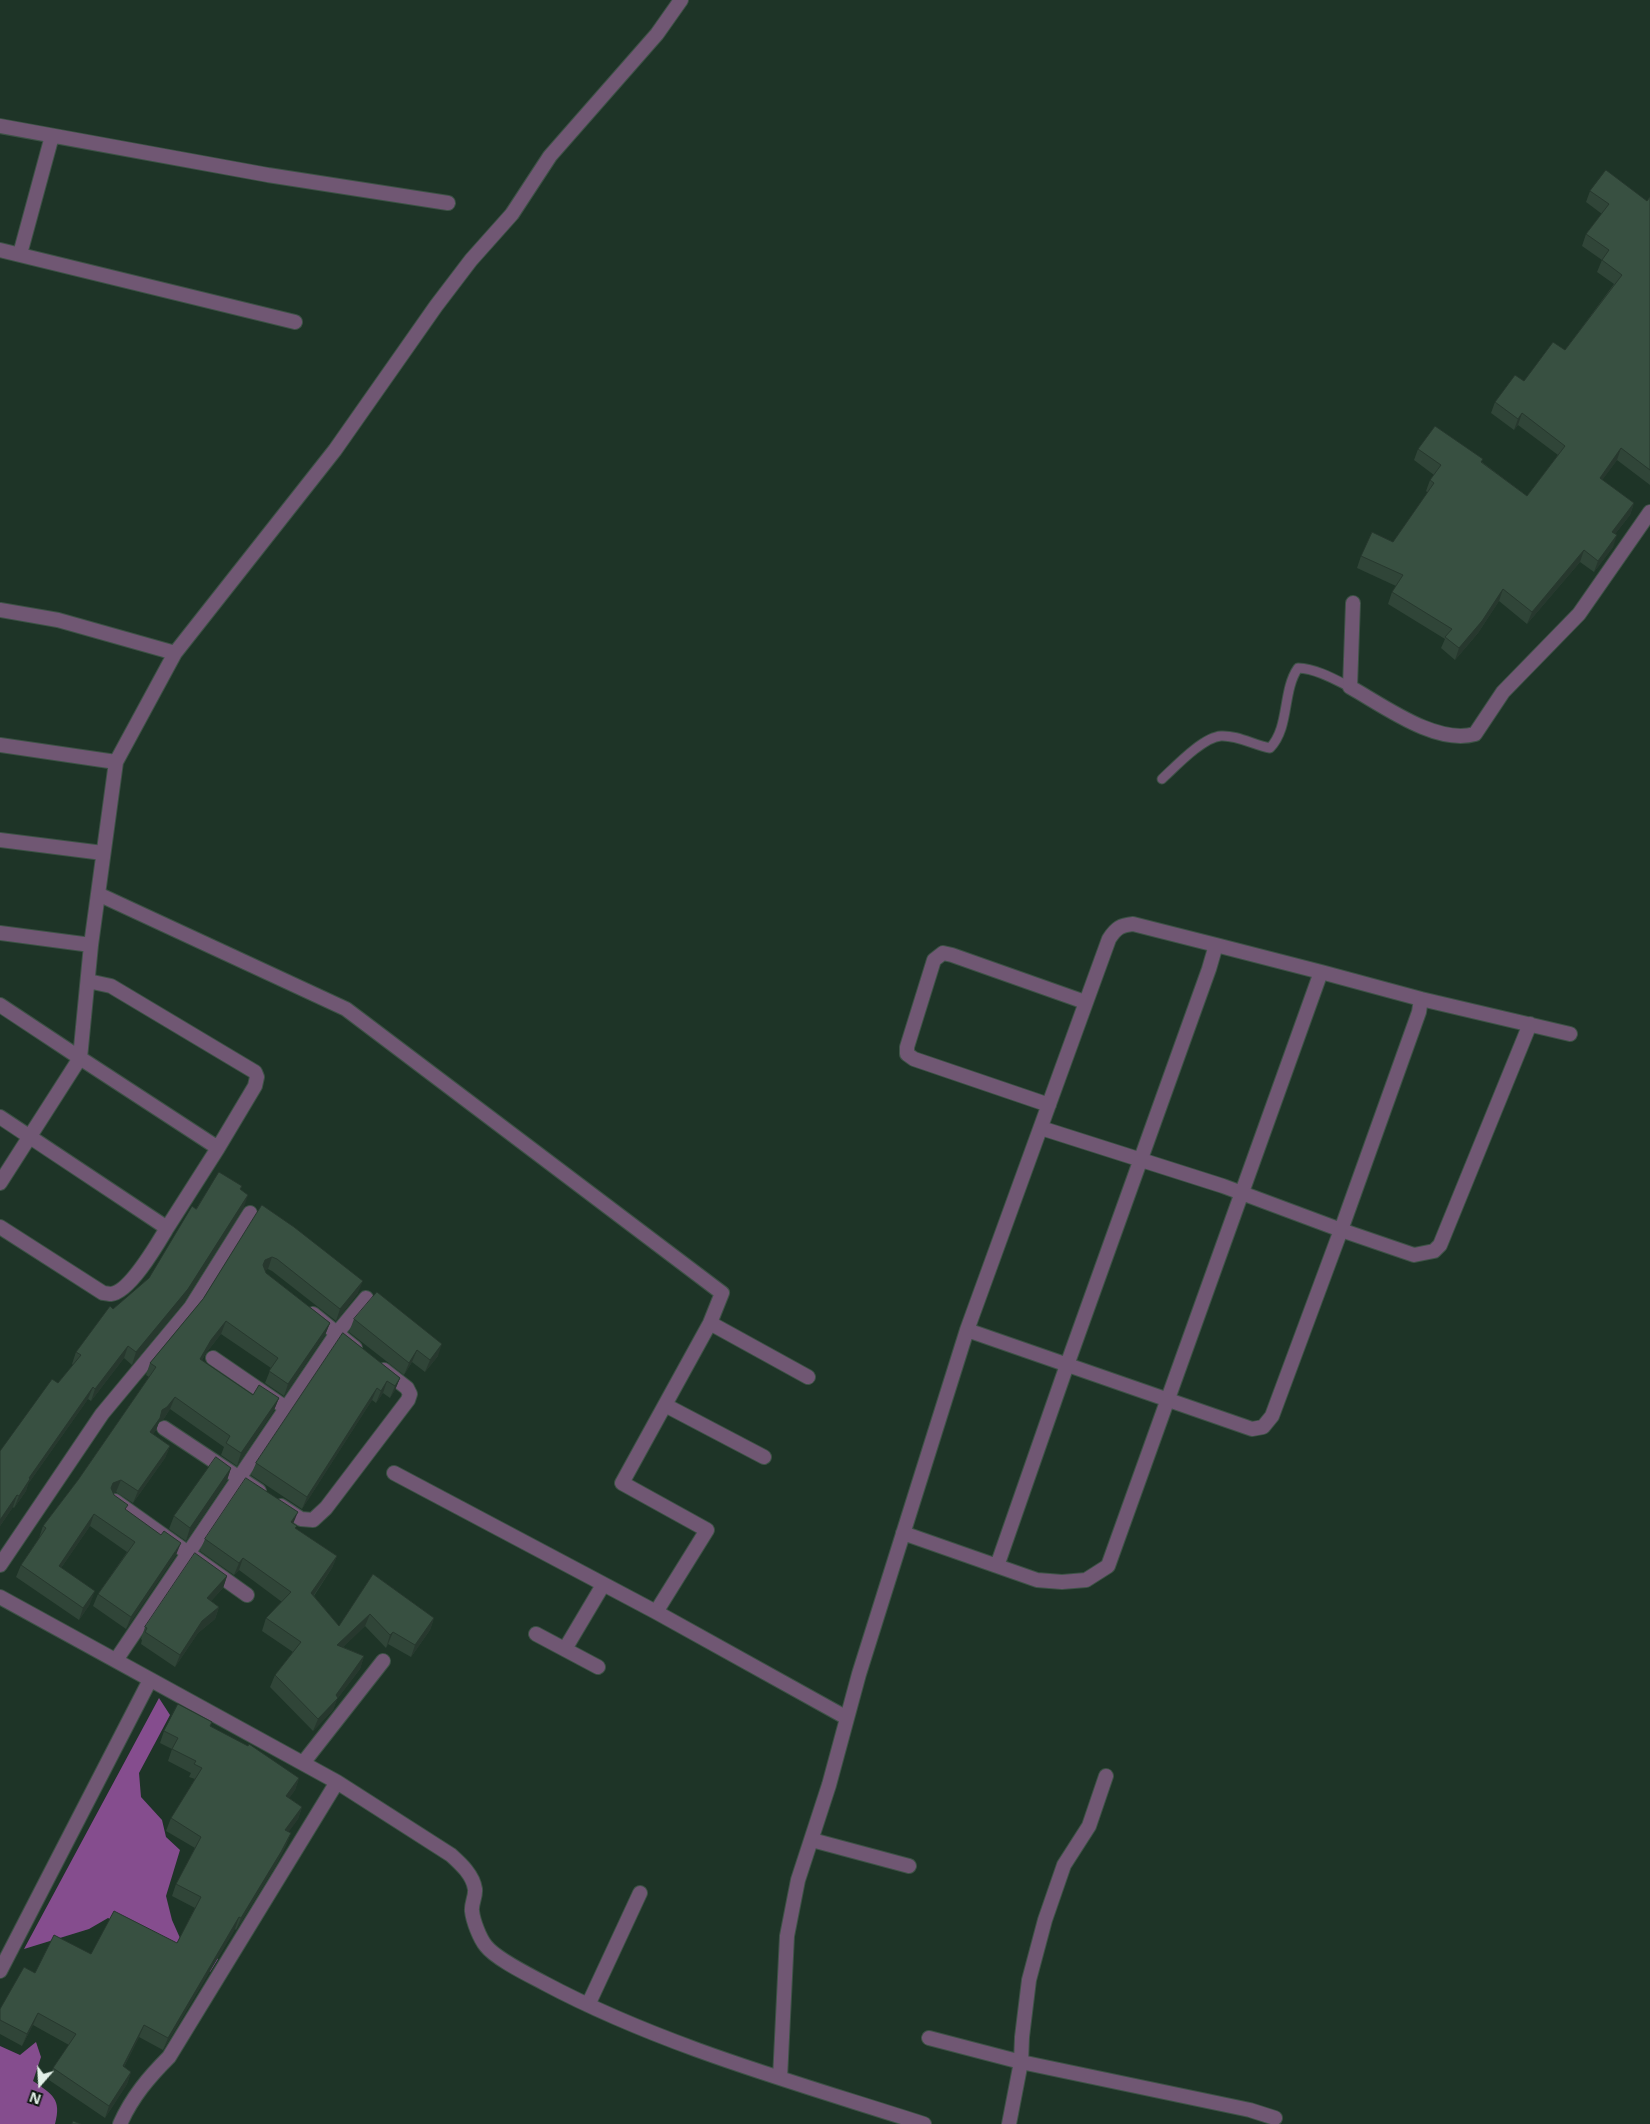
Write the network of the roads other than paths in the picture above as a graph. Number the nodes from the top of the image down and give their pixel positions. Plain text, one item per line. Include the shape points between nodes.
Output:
1 (681, 0) edge
2 (0, 126) edge
3 (52, 136) junction
4 (448, 203) dead end
5 (0, 250) edge
6 (20, 254) junction
7 (295, 322) dead end
8 (1650, 512) edge
9 (1646, 528) edge
10 (1353, 603) dead end
11 (0, 610) edge
12 (176, 653) junction
13 (1350, 687) junction
14 (0, 745) edge
15 (116, 762) junction
16 (1162, 779) dead end
17 (0, 840) edge
18 (103, 853) junction
19 (98, 894) junction
20 (0, 933) edge
21 (91, 945) junction
22 (1216, 945) junction
23 (1321, 972) junction
24 (88, 981) junction
25 (1421, 999) junction
26 (1085, 1002) junction
27 (0, 1005) edge
28 (1530, 1024) junction
29 (1570, 1034) dead end
30 (80, 1058) junction
31 (1048, 1105) junction
32 (0, 1117) edge
33 (1041, 1128) junction
34 (30, 1137) junction
35 (218, 1148) junction
36 (1140, 1158) junction
37 (0, 1183) edge
38 (1241, 1193) junction
39 (250, 1213) dead end
40 (0, 1227) edge
41 (167, 1228) junction
42 (1342, 1230) junction
43 (366, 1298) dead end
44 (306, 1308) edge
45 (710, 1323) junction
46 (967, 1330) junction
47 (336, 1333) junction
48 (213, 1358) dead end
49 (1067, 1365) junction
50 (808, 1377) dead end
51 (1168, 1399) junction
52 (665, 1405) junction
53 (286, 1408) junction
54 (164, 1428) dead end
55 (764, 1457) dead end
56 (394, 1473) dead end
57 (239, 1478) junction
58 (114, 1502) edge
59 (903, 1533) junction
60 (188, 1553) junction
61 (0, 1565) edge
62 (997, 1566) junction
63 (603, 1585) junction
64 (247, 1595) dead end
65 (0, 1597) edge
66 (656, 1612) junction
67 (536, 1634) dead end
68 (565, 1649) junction
69 (116, 1660) junction
70 (383, 1662) dead end
71 (598, 1667) dead end
72 (150, 1680) junction
73 (847, 1718) junction
74 (303, 1763) junction
75 (1106, 1776) dead end
76 (338, 1782) junction
77 (812, 1840) junction
78 (910, 1866) dead end
79 (640, 1893) dead end
80 (0, 1971) edge
81 (588, 2004) junction
82 (929, 2038) dead end
83 (1021, 2062) junction
84 (780, 2078) junction
85 (1275, 2118) dead end
86 (120, 2124) edge
87 (924, 2124) edge
88 (1009, 2124) edge

1 - 12 street via 657,34 550,156 512,214 436,306 335,450
2 - 3 street
3 - 4 street via 268,176
3 - 6 street
5 - 6 street
6 - 7 street
8 - 9 street
9 - 13 street via 1579,614 1503,692 1475,734 1464,738 1426,730
10 - 13 street
11 - 12 street via 58,620
12 - 15 street
13 - 16 lane via 1298,668 1293,675 1275,742 1270,748 1221,736 1209,738
14 - 15 street
15 - 18 street
17 - 18 street
18 - 19 street
19 - 21 street
19 - 45 street via 346,1009 722,1293
20 - 21 street
21 - 24 street
22 - 23 street
22 - 26 street via 1133,924 1122,925 1109,939
22 - 36 street
23 - 25 street
23 - 38 street
24 - 30 street
24 - 35 street via 111,986 255,1072 255,1086
25 - 28 street
25 - 42 street
26 - 31 street
26 - 31 street via 952,955 943,953 934,960 907,1046 908,1054 914,1059
27 - 30 street
28 - 29 street
28 - 42 street via 1440,1245 1434,1251 1414,1255
30 - 34 street
30 - 35 street
31 - 33 street
32 - 34 street
33 - 36 street
33 - 46 street
34 - 37 street
34 - 41 street
35 - 41 street
36 - 38 street
36 - 49 street
38 - 42 street
38 - 51 street
39 - 61 street via 191,1307 102,1414
40 - 41 street via 103,1293 112,1294 145,1264
42 - 51 street via 1272,1416 1263,1427 1252,1429
43 - 47 street
44 - 47 street
45 - 50 street
45 - 52 street
46 - 49 street
46 - 59 street
47 - 53 street
47 - 57 street via 407,1388 408,1400 326,1508 313,1520 301,1519
48 - 53 street
49 - 51 street
49 - 62 street
51 - 62 street via 1108,1566 1086,1580 1062,1582 1037,1580
52 - 55 street
52 - 66 street via 622,1483 707,1530
53 - 57 street
54 - 57 street
56 - 63 street
57 - 60 street
58 - 60 street
59 - 62 street
59 - 73 street
60 - 64 street
60 - 69 street
63 - 66 street
63 - 68 street
65 - 69 street
66 - 73 street
67 - 68 street
68 - 71 street
69 - 72 street
70 - 74 street
72 - 74 street
72 - 80 street
73 - 77 street
74 - 76 street
75 - 83 street via 1089,1826 1064,1866 1045,1920 1029,1980
76 - 81 street via 451,1855 465,1868 475,1888 472,1911 486,1946 517,1969
76 - 86 street via 169,2057 145,2082 126,2109
77 - 78 street
77 - 84 street via 798,1880 787,1936
79 - 81 street
81 - 84 street via 668,2038
82 - 83 street
83 - 85 street
83 - 88 street
84 - 87 street

